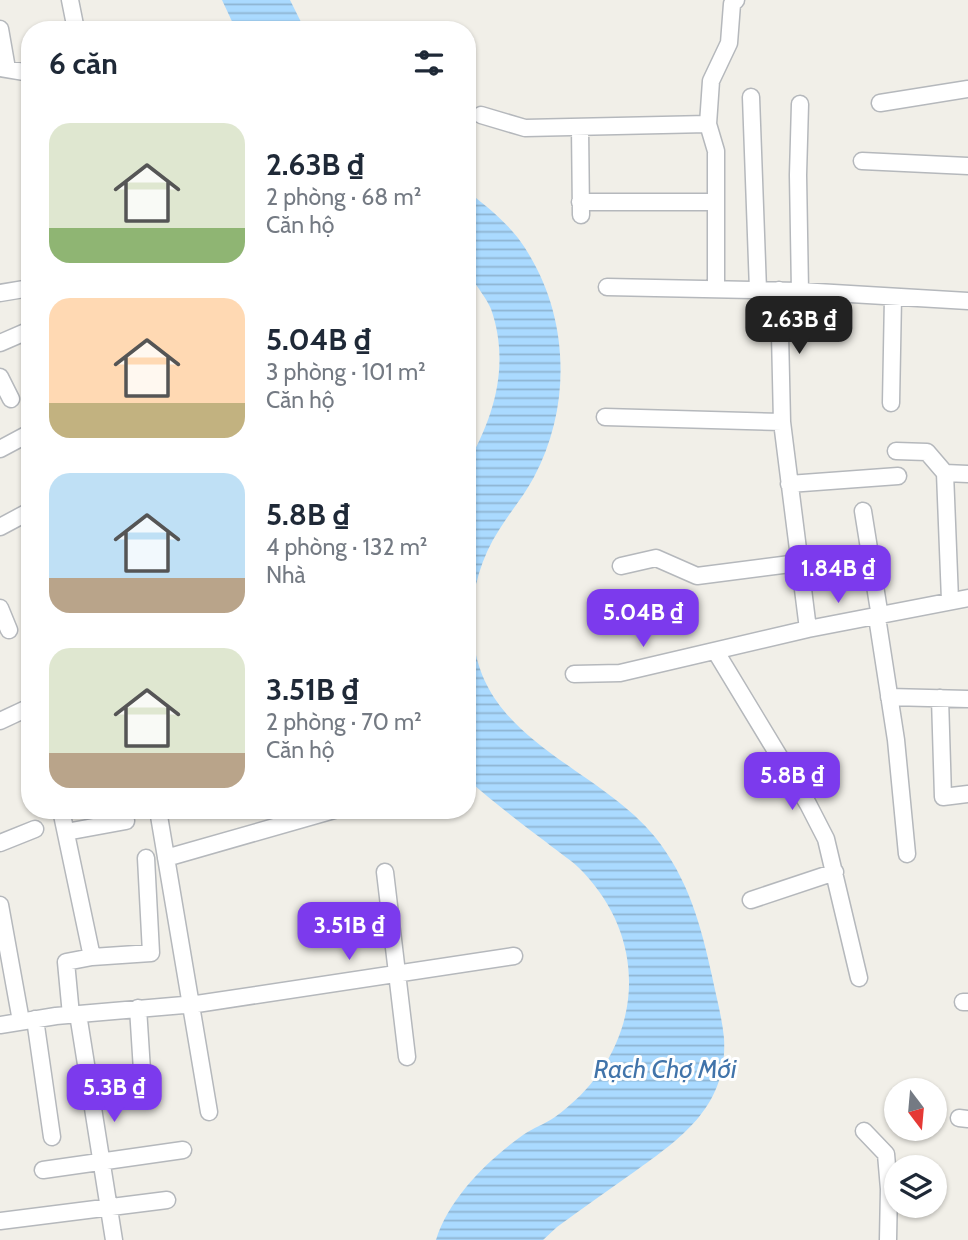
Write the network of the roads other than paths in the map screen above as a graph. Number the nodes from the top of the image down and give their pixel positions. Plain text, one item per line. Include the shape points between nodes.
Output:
1 (70, 0) edge
2 (736, 0) edge
3 (74, 21) edge
4 (0, 29) edge
5 (4, 69) edge
6 (968, 89) edge
7 (751, 97) dead end
8 (880, 103) dead end
9 (800, 104) dead end
10 (481, 115) dead end
11 (708, 124) junction
12 (580, 127) junction
13 (862, 161) dead end
14 (968, 166) edge
15 (716, 202) junction
16 (607, 287) dead end
17 (716, 289) junction
18 (21, 290) edge
19 (758, 290) junction
20 (779, 290) junction
21 (800, 291) junction
22 (0, 293) edge
23 (893, 297) junction
24 (968, 301) edge
25 (21, 334) edge
26 (0, 343) edge
27 (0, 377) edge
28 (11, 399) dead end
29 (891, 403) dead end
30 (605, 417) dead end
31 (782, 422) junction
32 (21, 438) edge
33 (0, 449) edge
34 (896, 451) dead end
35 (945, 473) junction
36 (968, 474) edge
37 (898, 476) dead end
38 (789, 484) junction
39 (863, 512) dead end
40 (21, 516) edge
41 (0, 527) edge
42 (799, 563) junction
43 (621, 566) dead end
44 (968, 598) edge
45 (950, 600) junction
46 (0, 608) edge
47 (878, 617) junction
48 (808, 629) junction
49 (9, 630) dead end
50 (716, 652) junction
51 (574, 674) dead end
52 (889, 697) junction
53 (940, 698) junction
54 (968, 699) edge
55 (21, 711) edge
56 (0, 721) edge
57 (968, 794) edge
58 (63, 819) edge
59 (160, 819) edge
60 (302, 819) edge
61 (126, 821) dead end
62 (35, 829) dead end
63 (66, 832) junction
64 (0, 843) edge
65 (907, 854) dead end
66 (146, 858) dead end
67 (166, 858) junction
68 (384, 872) dead end
69 (835, 872) junction
70 (751, 900) dead end
71 (0, 905) edge
72 (4, 936) edge
73 (514, 956) dead end
74 (92, 957) junction
75 (398, 973) junction
76 (859, 978) dead end
77 (187, 1005) junction
78 (138, 1008) junction
79 (75, 1015) junction
80 (28, 1020) junction
81 (0, 1025) edge
82 (407, 1057) dead end
83 (142, 1086) dead end
84 (209, 1112) dead end
85 (864, 1131) dead end
86 (52, 1137) dead end
87 (183, 1150) dead end
88 (101, 1162) junction
89 (43, 1170) dead end
90 (167, 1200) dead end
91 (108, 1207) junction
92 (0, 1221) edge
93 (114, 1240) edge
94 (888, 1240) edge

1 - 3 street
2 - 11 street via 729,43 710,80
4 - 5 street
6 - 8 street
7 - 19 street
9 - 21 street
10 - 12 street via 525,128
11 - 12 street
11 - 15 street via 716,150
12 - 15 street via 580,208
13 - 14 street
15 - 17 street
16 - 17 street
17 - 19 street
18 - 22 street
19 - 20 street
20 - 21 street
20 - 31 street
21 - 23 street
23 - 24 street
23 - 29 street
25 - 26 street
27 - 28 street
30 - 31 street
31 - 38 street
32 - 33 street
34 - 35 street via 927,453
35 - 36 street
35 - 45 street
37 - 38 street
38 - 42 street
39 - 47 street
40 - 41 street
42 - 43 street via 696,576 656,558
42 - 48 street
44 - 45 street
45 - 47 street
46 - 49 street
47 - 48 street
47 - 52 street
48 - 50 street
50 - 51 street via 621,673
50 - 69 street via 808,804 826,839
52 - 53 street
52 - 65 street
53 - 54 street
53 - 57 street via 943,797
55 - 56 street
58 - 63 street
59 - 67 street
60 - 67 street
61 - 63 street
62 - 64 street
63 - 74 street
66 - 74 street via 151,953
67 - 77 street
68 - 75 street
69 - 70 street
69 - 76 street
71 - 72 street
72 - 80 street
73 - 75 street
74 - 79 street via 66,962
75 - 77 street
75 - 82 street
77 - 78 street
77 - 84 street
78 - 79 street
78 - 83 street
79 - 80 street
79 - 88 street
80 - 81 street
80 - 86 street
85 - 94 street via 886,1154
87 - 88 street
88 - 89 street
88 - 91 street
90 - 91 street
91 - 92 street
91 - 93 street

